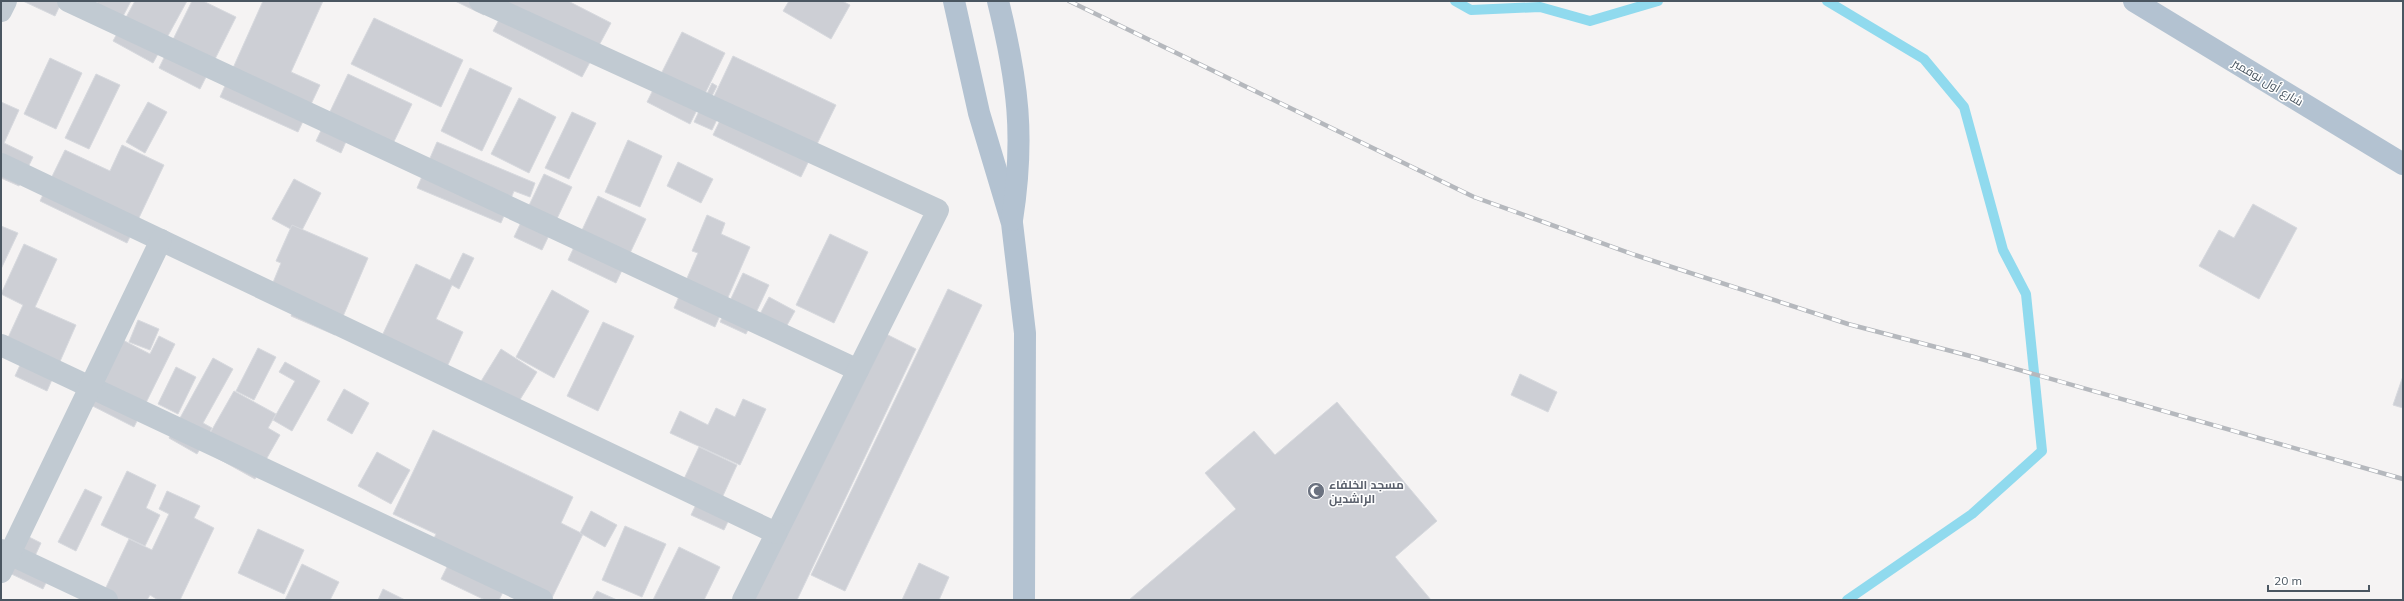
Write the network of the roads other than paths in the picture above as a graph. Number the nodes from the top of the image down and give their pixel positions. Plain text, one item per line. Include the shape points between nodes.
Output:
1 (6, 1) edge
2 (68, 1) edge
3 (480, 1) edge
4 (954, 1) edge
5 (998, 1) edge
6 (2134, 1) edge
7 (1, 11) edge
8 (1, 164) edge
9 (2403, 164) edge
10 (1012, 223) junction
11 (161, 240) junction
12 (1, 345) edge
13 (858, 370) junction
14 (90, 387) junction
15 (776, 533) junction
16 (4, 559) edge
17 (108, 600) edge
18 (542, 600) edge
19 (743, 600) edge
20 (1024, 600) edge

1 - 7 street
2 - 13 street
3 - 13 street via 938,210
4 - 10 main road via 989,150
5 - 10 main road via 1013,61 1020,126 1020,158
6 - 9 main road, شارع أول نوفمبر
8 - 11 street
10 - 20 main road via 1025,333
11 - 14 street
11 - 15 street
12 - 14 street
13 - 15 street
14 - 16 street
14 - 18 street
15 - 19 street
16 - 17 street

